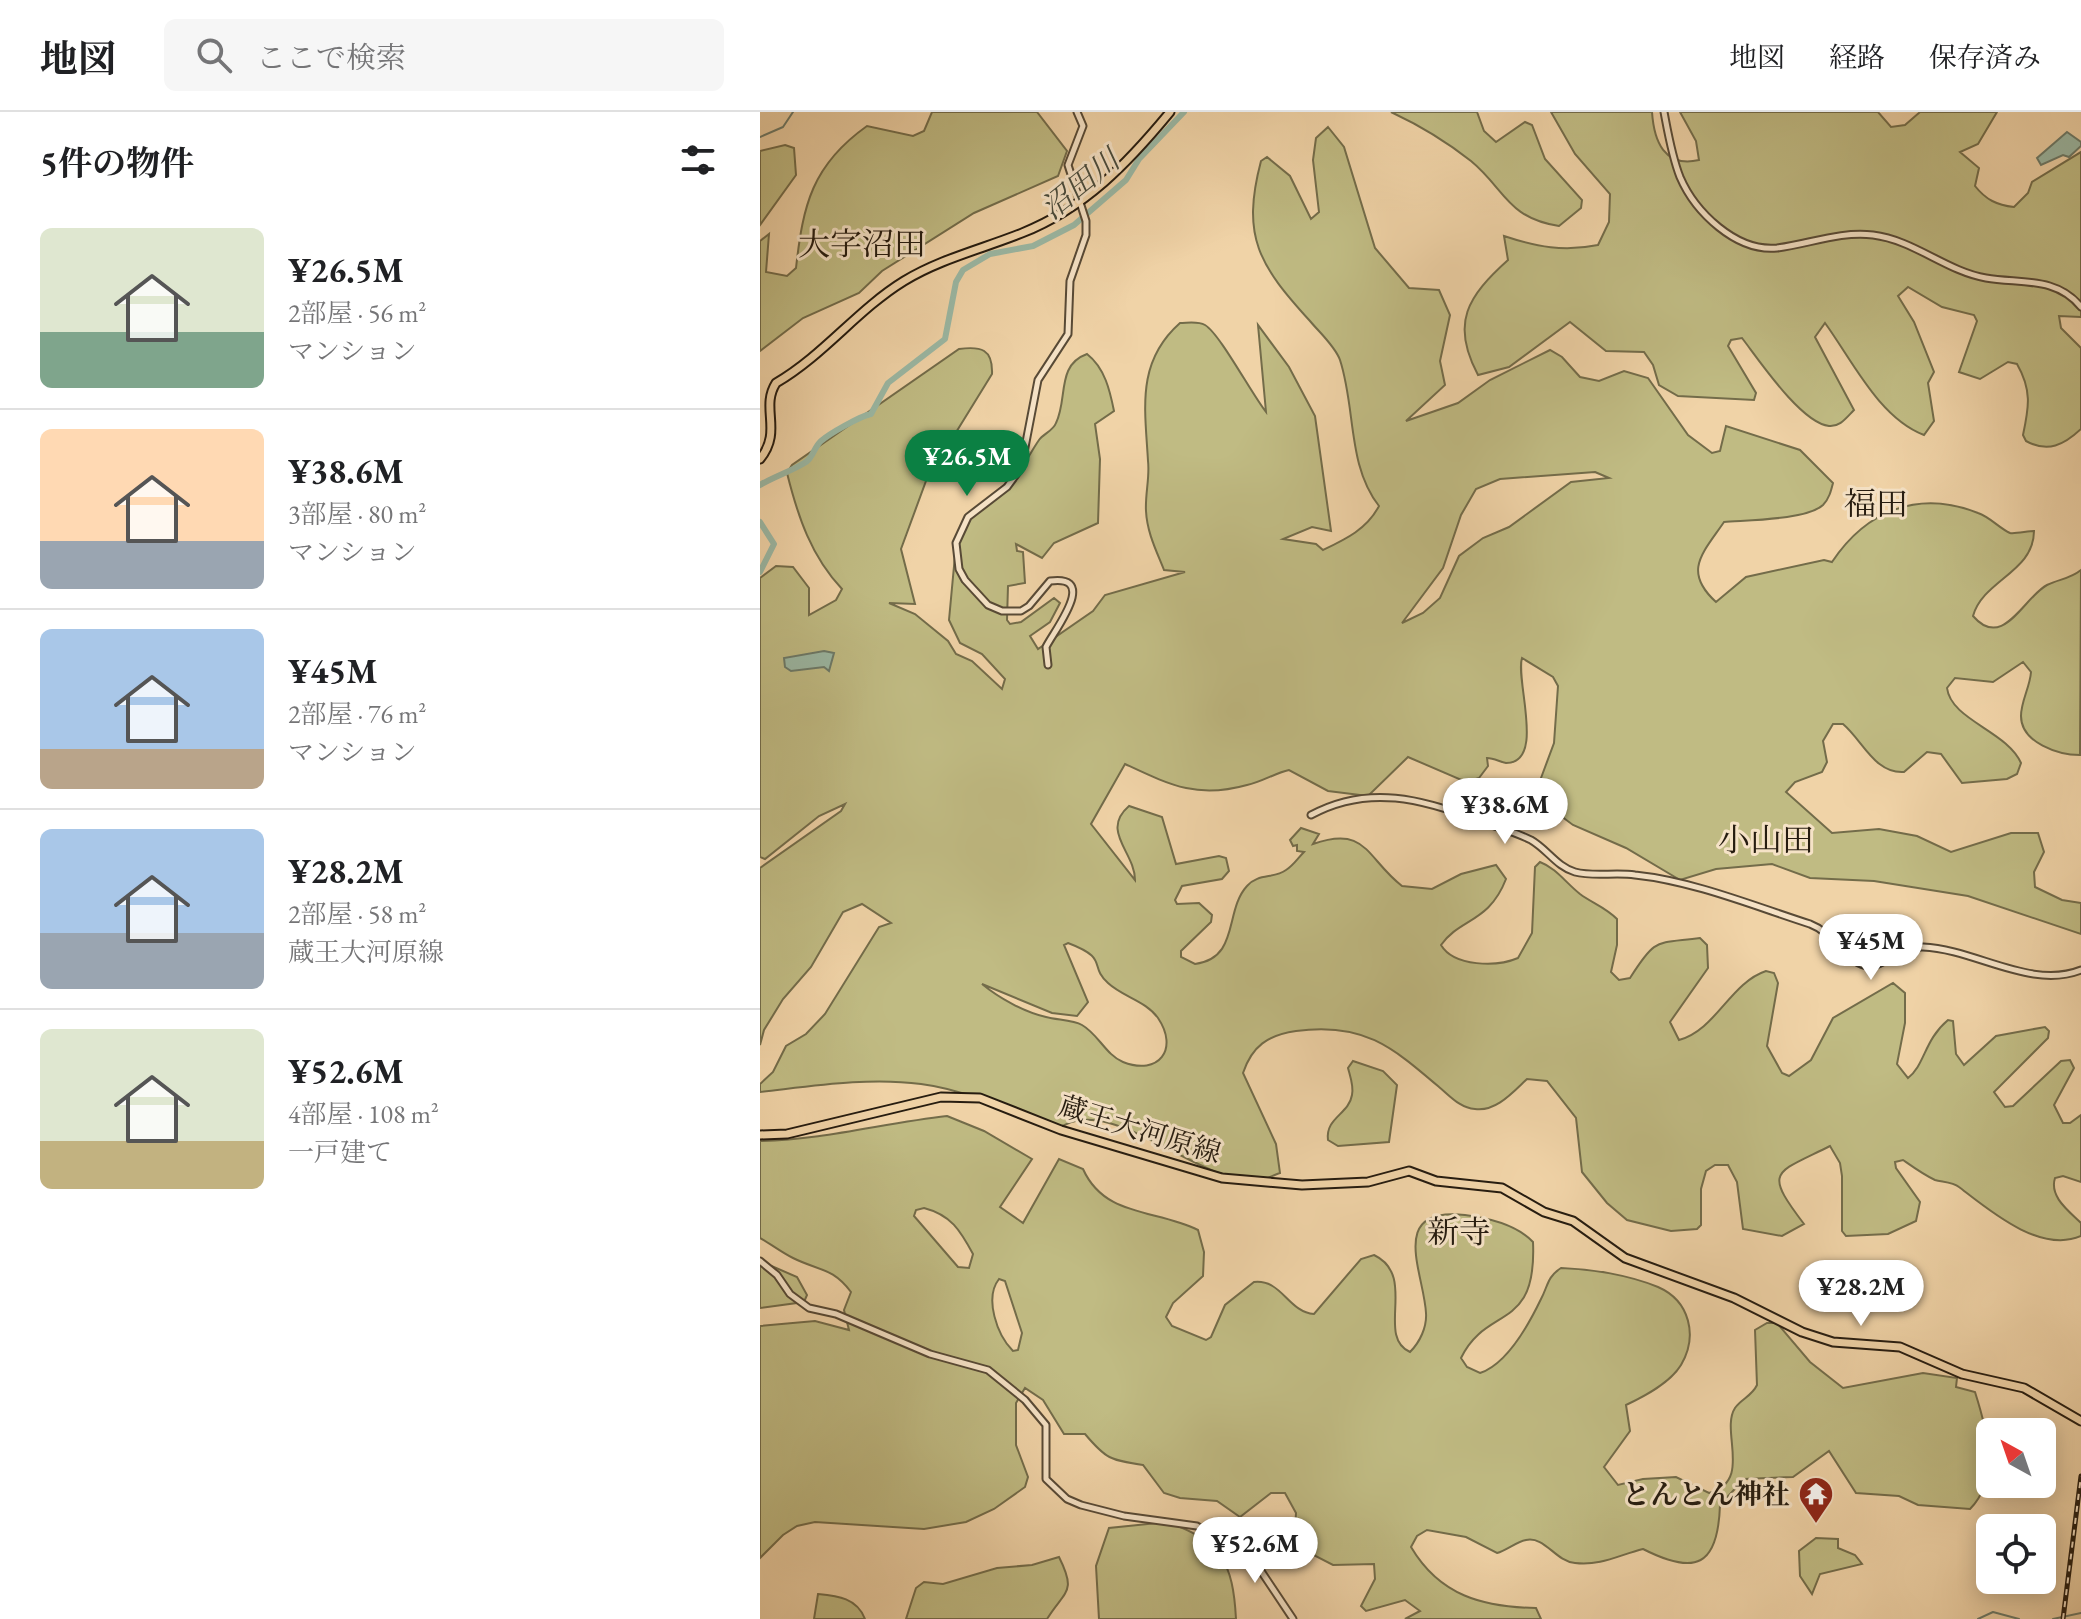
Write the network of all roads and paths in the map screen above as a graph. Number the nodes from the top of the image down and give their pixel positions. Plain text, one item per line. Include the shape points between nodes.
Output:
1 (1077, 112) edge
2 (1170, 112) edge
3 (1664, 112) edge
4 (1080, 206) junction
5 (2081, 307) edge
6 (760, 459) edge
7 (1048, 665) dead end
8 (1311, 815) dead end
9 (2081, 970) edge
10 (760, 1135) edge
11 (760, 1261) edge
12 (2081, 1421) edge
13 (1293, 1619) edge

1 - 4 street via 1083,126 1068,165
2 - 4 main road via 1124,167
3 - 5 street via 1687,190 1742,243 1765,249 1854,234 1886,237 1982,277 2051,285
4 - 6 main road via 922,270 875,301 807,364 773,386 772,439
4 - 7 street via 1086,235 1070,281 1068,334 1038,380 1021,468 1007,487 968,517 956,543 965,580 988,605 1002,611 1021,611 1050,581 1069,586 1073,599 1046,647
8 - 9 street via 1354,799 1417,799 1529,839 1573,871 1636,875 1690,887 1811,925 1868,967 1922,947 2046,977
10 - 12 main road, 蔵王大河原線 via 787,1134 941,1097 980,1098 1061,1130 1222,1178 1302,1185 1368,1182 1409,1171 1436,1181 1502,1188 1544,1212 1573,1221 1625,1258 1734,1298 1809,1335 1845,1344 1900,1347 1962,1374 2016,1385
11 - 13 street via 809,1308 988,1370 1046,1425 1046,1479 1067,1499 1124,1516 1197,1526 1257,1565

